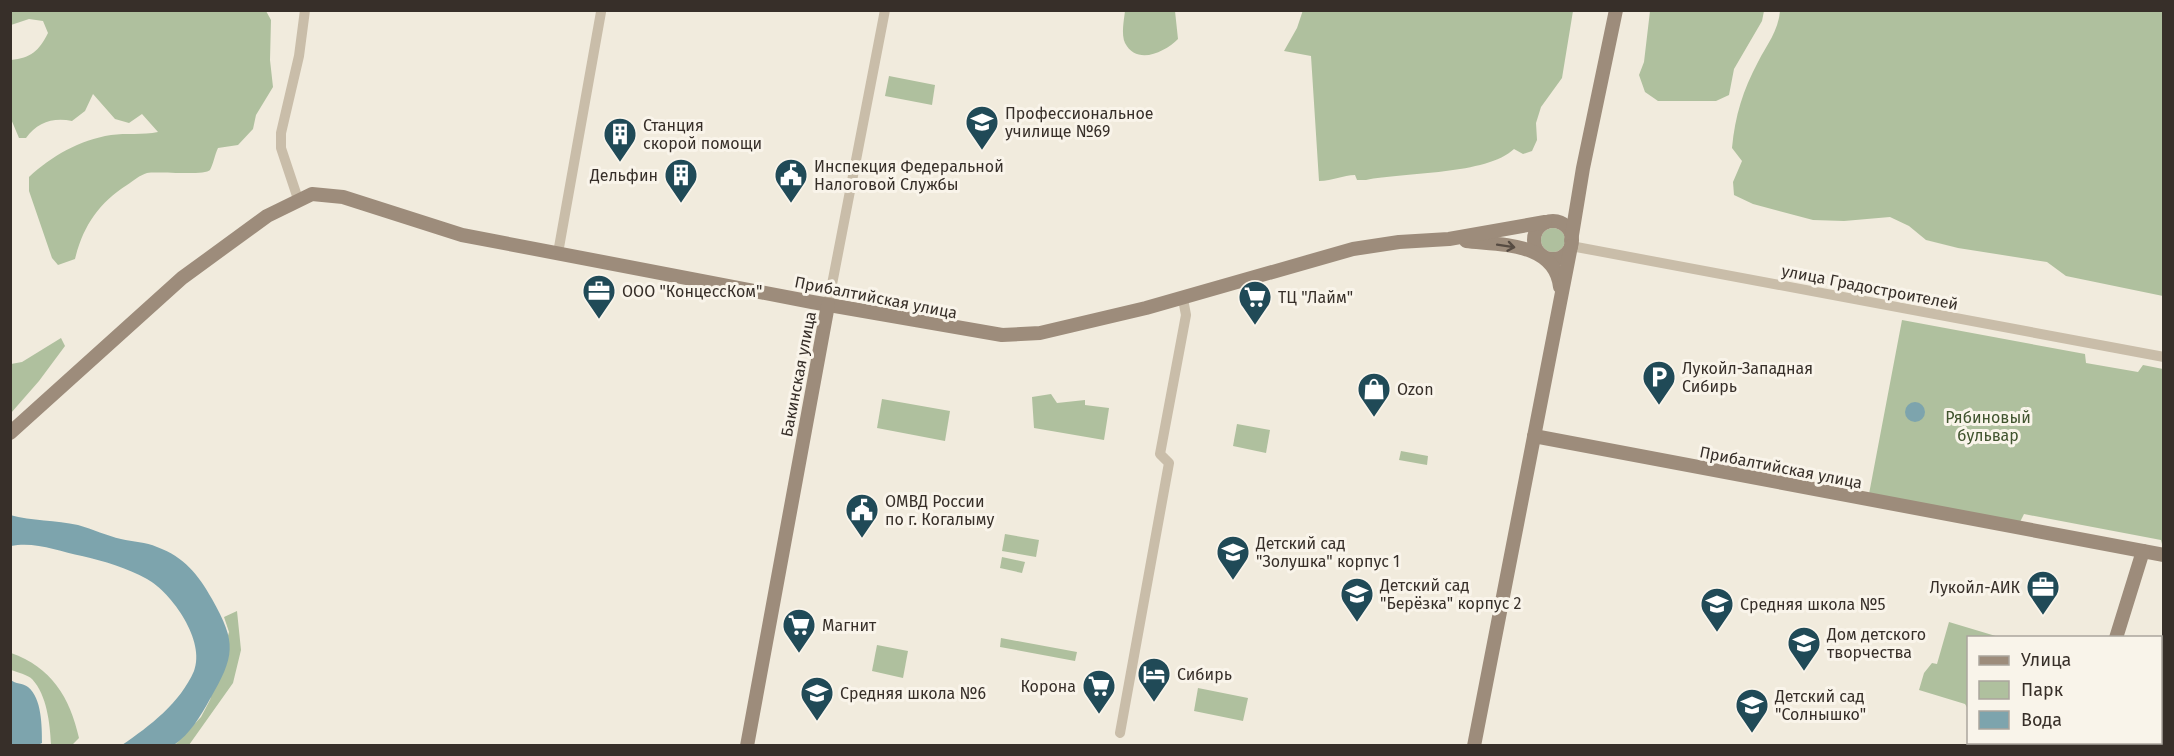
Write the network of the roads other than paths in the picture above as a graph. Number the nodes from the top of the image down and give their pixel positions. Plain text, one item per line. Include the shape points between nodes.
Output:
1 (305, 10) edge
2 (885, 10) edge
3 (1616, 10) edge
4 (601, 12) dead end
5 (1583, 168) junction
6 (298, 199) junction
7 (1546, 222) junction
8 (1471, 238) junction
9 (1571, 243) junction
10 (558, 253) junction
11 (1541, 255) junction
12 (1560, 295) junction
13 (1183, 299) junction
14 (828, 305) junction
15 (2163, 357) edge
16 (10, 433) edge
17 (1534, 436) junction
18 (2143, 551) junction
19 (2163, 555) edge
20 (2117, 636) edge
21 (1120, 733) dead end
22 (747, 746) edge
23 (1474, 746) edge

1 - 6 street via 281,133 281,148
2 - 14 street, Бакинская улица
3 - 5 street
4 - 10 street
5 - 7 street via 1568,210
5 - 9 street
6 - 10 street, Прибалтийская улица via 312,194 334,194 444,231
6 - 16 street, Прибалтийская улица via 267,216 182,278
7 - 8 street, Прибалтийская улица
7 - 9 street via 1565,225
7 - 11 street via 1534,237
8 -> 11 street, Прибалтийская улица
8 - 13 street, Прибалтийская улица via 1399,242 1345,251
9 - 11 street via 1566,254 1558,258
9 - 12 street
9 - 15 street, улица Градостроителей
10 - 14 street, Прибалтийская улица
11 - 12 street via 1555,269
12 - 17 street
13 - 14 street, Прибалтийская улица via 1021,335 986,334
13 - 21 street via 1186,315 1160,454 1169,462
14 - 22 street, Бакинская улица
17 - 18 street, Прибалтийская улица
17 - 23 street
18 - 19 street, Прибалтийская улица
18 - 20 street

